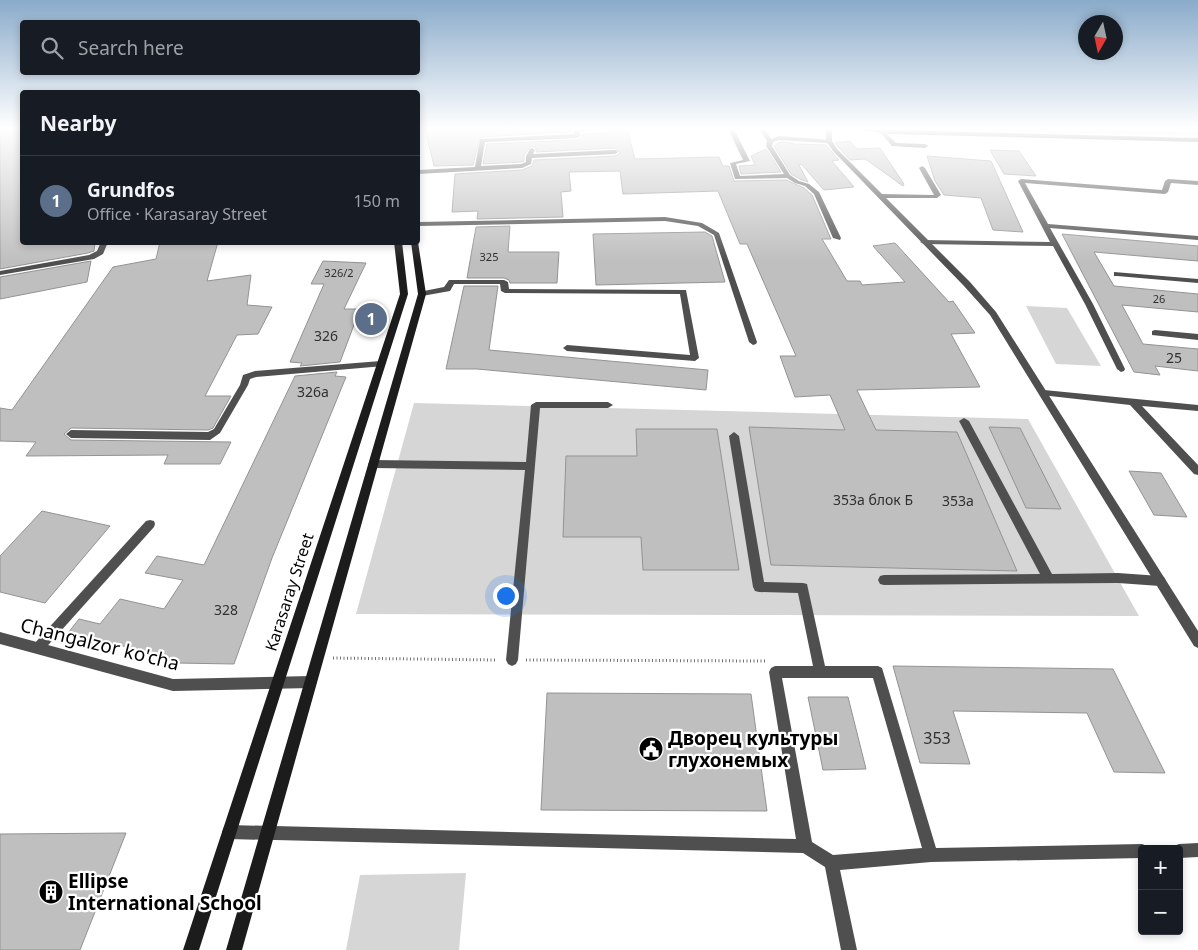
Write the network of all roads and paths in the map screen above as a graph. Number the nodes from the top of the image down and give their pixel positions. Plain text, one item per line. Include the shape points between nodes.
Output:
1 (736, 173) edge
2 (786, 173) edge
3 (858, 173) edge
4 (925, 173) edge
5 (788, 176) junction
6 (1198, 183) edge
7 (880, 196) junction
8 (420, 224) edge
9 (1045, 226) junction
10 (837, 238) dead end
11 (1198, 238) edge
12 (924, 242) junction
13 (1055, 244) junction
14 (104, 245) edge
15 (398, 245) edge
16 (414, 245) edge
17 (0, 273) edge
18 (1117, 274) dead end
19 (1198, 281) edge
20 (422, 294) junction
21 (1155, 332) dead end
22 (1198, 337) edge
23 (752, 342) dead end
24 (567, 348) dead end
25 (381, 364) junction
26 (1121, 369) dead end
27 (1044, 393) junction
28 (1133, 402) junction
29 (608, 405) dead end
30 (1198, 408) edge
31 (964, 421) dead end
32 (71, 434) dead end
33 (734, 436) dead end
34 (373, 464) junction
35 (530, 466) junction
36 (1198, 471) edge
37 (150, 524) dead end
38 (1049, 579) junction
39 (884, 580) dead end
40 (1160, 581) junction
41 (0, 638) edge
42 (1198, 642) edge
43 (38, 648) junction
44 (318, 658) junction
45 (512, 660) junction
46 (768, 661) dead end
47 (820, 672) junction
48 (277, 682) junction
49 (311, 682) junction
50 (229, 832) junction
51 (268, 832) junction
52 (805, 846) junction
53 (1198, 850) edge
54 (1138, 851) edge
55 (1183, 851) edge
56 (931, 855) junction
57 (831, 863) junction
58 (191, 950) edge
59 (234, 950) edge
60 (849, 950) edge

1 - 5 street via 737,178
2 - 5 street
3 - 7 street
4 - 7 street via 938,195 935,197
5 - 10 street via 817,193
6 - 9 street via 1168,181 1165,192 1021,181
7 - 12 street
8 - 23 street via 665,219 700,224 717,234
9 - 11 street
9 - 13 street
12 - 13 street
12 - 27 street via 994,314
13 - 26 street
14 - 17 street via 100,252 91,257
15 - 25 main road, Karasaray Street via 404,294
16 - 20 main road
18 - 19 street
20 - 24 street via 447,289 452,282 504,282 505,291 683,292 695,358
20 - 34 main road
21 - 22 street
25 - 32 street via 246,377 217,431 210,436
25 - 48 main road, Karasaray Street
27 - 28 street
27 - 40 street
28 - 30 street
28 - 36 street
29 - 35 street via 536,405
31 - 38 street
33 - 47 street via 759,587 803,588
34 - 35 street
34 - 44 main road
35 - 45 street
37 - 43 street
38 - 39 street
38 - 40 street
40 - 42 street
41 - 43 street, Changalzor ko'cha
43 - 48 street, Changalzor ko'cha via 173,685
44 - 45 path
44 - 49 main road
45 - 46 path
47 - 52 street via 775,672
47 - 56 street via 878,672
48 - 49 street, Changalzor ko'cha
48 - 50 main road, Karasaray Street
49 - 51 main road
50 - 51 street
50 - 58 main road, Karasaray Street
51 - 52 street
51 - 59 main road
52 - 57 street
53 - 55 street
54 - 56 street
56 - 57 street
57 - 60 street

